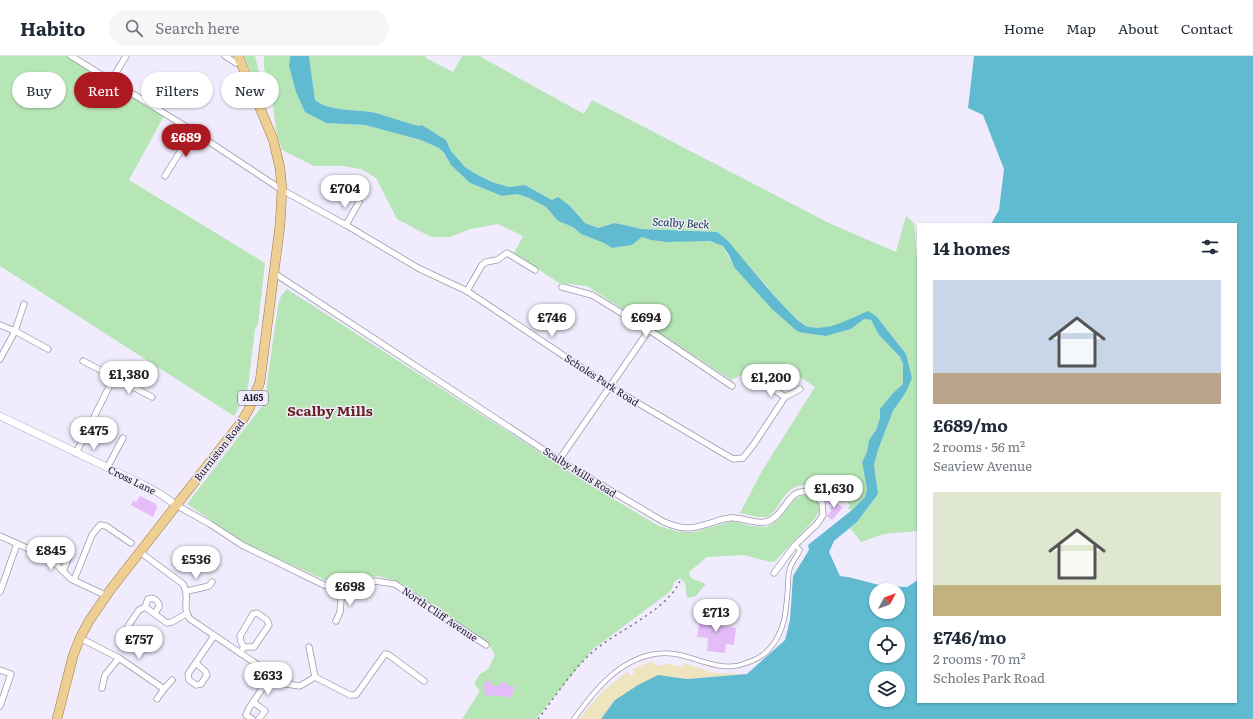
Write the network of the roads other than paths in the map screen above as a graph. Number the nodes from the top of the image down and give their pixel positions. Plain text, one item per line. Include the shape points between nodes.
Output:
1 (71, 56) edge
2 (126, 56) edge
3 (225, 56) edge
4 (239, 59) edge
5 (97, 72) edge
6 (116, 72) edge
7 (133, 94) edge
8 (193, 131) junction
9 (165, 176) dead end
10 (282, 190) junction
11 (359, 202) dead end
12 (346, 225) junction
13 (535, 270) dead end
14 (274, 273) junction
15 (562, 287) dead end
16 (467, 291) junction
17 (24, 304) dead end
18 (0, 325) edge
19 (649, 330) junction
20 (15, 331) junction
21 (48, 349) dead end
22 (0, 359) edge
23 (83, 361) dead end
24 (114, 377) junction
25 (767, 385) dead end
26 (609, 386) junction
27 (732, 386) dead end
28 (800, 389) dead end
29 (152, 397) dead end
30 (785, 397) junction
31 (0, 416) edge
32 (123, 438) dead end
33 (76, 453) junction
34 (559, 460) junction
35 (107, 468) junction
36 (176, 505) junction
37 (0, 536) edge
38 (131, 543) dead end
39 (17, 544) junction
40 (795, 545) junction
41 (140, 552) junction
42 (69, 557) dead end
43 (63, 571) junction
44 (774, 573) dead end
45 (74, 580) junction
46 (212, 582) dead end
47 (342, 588) junction
48 (188, 591) junction
49 (0, 592) edge
50 (107, 596) junction
51 (145, 607) junction
52 (155, 613) junction
53 (186, 614) junction
54 (336, 621) dead end
55 (128, 626) dead end
56 (214, 636) junction
57 (80, 638) junction
58 (486, 645) dead end
59 (244, 647) junction
60 (309, 647) dead end
61 (240, 653) junction
62 (119, 658) junction
63 (196, 663) dead end
64 (0, 670) edge
65 (272, 674) junction
66 (315, 677) junction
67 (172, 680) dead end
68 (424, 680) dead end
69 (102, 688) dead end
70 (164, 689) junction
71 (157, 699) dead end
72 (253, 702) junction
73 (0, 706) edge
74 (57, 719) edge
75 (252, 719) edge
76 (259, 719) edge
77 (574, 719) edge

1 - 5 street, Scholes Park Road
2 - 6 street
3 - 4 street via 236,63
4 - 10 main road, Burniston Road / A165 via 274,139
7 - 8 street, Scholes Park Road
8 - 9 street
8 - 10 street, Scholes Park Road
10 - 12 street, Scholes Park Road
10 - 14 main road, Burniston Road / A165
11 - 12 street
12 - 16 street, Scholes Park Road via 418,268
13 - 16 street via 507,253 482,265
14 - 34 street, Scalby Mills Road
14 - 36 main road, Burniston Road / A165 via 260,382 249,409
15 - 19 street via 592,295
16 - 26 street, Scholes Park Road
17 - 20 street
18 - 20 street
19 - 26 street
19 - 27 street
20 - 21 street
20 - 22 street
23 - 24 street
24 - 29 street
24 - 33 street
25 - 30 street
26 - 30 street, Scholes Park Road via 733,459 743,458
26 - 34 street
28 - 30 street, Scholes Park Road
31 - 33 street, Cross Lane
32 - 35 street
33 - 35 street, Cross Lane
34 - 40 street, Scalby Mills Road via 678,528 687,529 729,517 764,523 780,513 793,495 802,491 814,493 822,503 822,515 817,524
35 - 36 street, Cross Lane via 162,495
36 - 41 main road, Burniston Road / A165
36 - 47 street, North Cliff Avenue via 242,545 324,585
37 - 39 street
38 - 45 street via 106,526 100,525 92,535
39 - 43 street via 51,559
39 - 49 street
40 - 44 street, Scalby Mills Road
40 - 77 street via 800,550 789,569 784,623 771,647 762,656 740,666 726,668 680,655 655,654 638,659 626,665 600,686
41 - 48 street via 172,574
41 - 50 main road, Burniston Road / A165
42 - 43 street
43 - 45 street
45 - 50 street
46 - 48 street via 209,586
47 - 54 street via 340,612
47 - 58 street, North Cliff Avenue via 375,580 395,584
48 - 53 street
50 - 57 main road, Burniston Road / A165
51 - 52 street
51 - 52 street via 148,600 156,599 159,607
51 - 55 street via 139,610
52 - 53 street via 167,623
53 - 56 street
56 - 61 street
56 - 63 street
57 - 62 street
57 - 74 main road, Burniston Road / A165
59 - 59 street via 240,636 253,614 257,613 267,620 269,625 254,647
59 - 61 street
60 - 66 street
61 - 65 street
62 - 69 street via 105,675
62 - 70 street
64 - 73 street via 11,674
65 - 66 street via 293,686 300,686
65 - 72 street
66 - 68 street via 350,695 356,695 385,654
67 - 70 street
70 - 71 street
72 - 75 street via 246,714
72 - 76 street via 265,711

